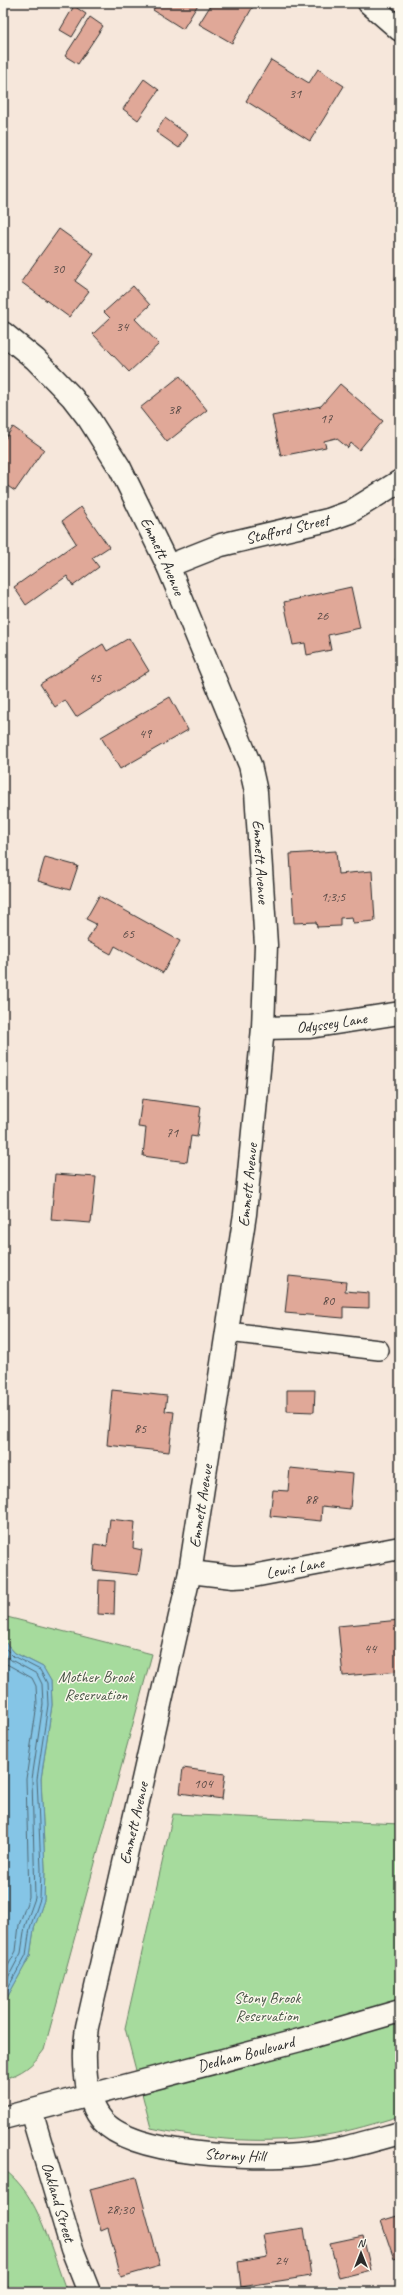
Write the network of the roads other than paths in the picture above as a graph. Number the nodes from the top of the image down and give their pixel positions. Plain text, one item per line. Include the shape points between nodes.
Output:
1 (369, 3) edge
2 (400, 30) edge
3 (3, 333) edge
4 (400, 481) edge
5 (168, 566) junction
6 (400, 1013) edge
7 (263, 1028) junction
8 (228, 1332) junction
9 (379, 1350) dead end
10 (400, 1548) edge
11 (190, 1572) junction
12 (400, 2011) edge
13 (91, 2095) junction
14 (31, 2111) junction
15 (3, 2118) edge
16 (400, 2133) edge
17 (89, 2292) edge

1 - 2 street
3 - 5 street, Emmett Avenue via 54,378 89,419 134,495
4 - 5 street, Stafford Street via 350,512 328,520 221,545
5 - 7 street, Emmett Avenue via 243,744 256,792 266,945
6 - 7 street, Odyssey Lane via 310,1027
7 - 8 street, Emmett Avenue via 245,1214
8 - 9 lane
8 - 11 street, Emmett Avenue
10 - 11 street, Lewis Lane via 253,1576 233,1577
11 - 13 street, Emmett Avenue via 87,2027 84,2059
12 - 13 street, Dedham Boulevard
13 - 14 street, Dedham Boulevard
13 - 16 street, Stormy Hill via 95,2109 103,2121 114,2130 129,2138 173,2149 272,2157 330,2151
14 - 15 street, Dedham Boulevard
14 - 17 street, Oakland Street via 72,2249

